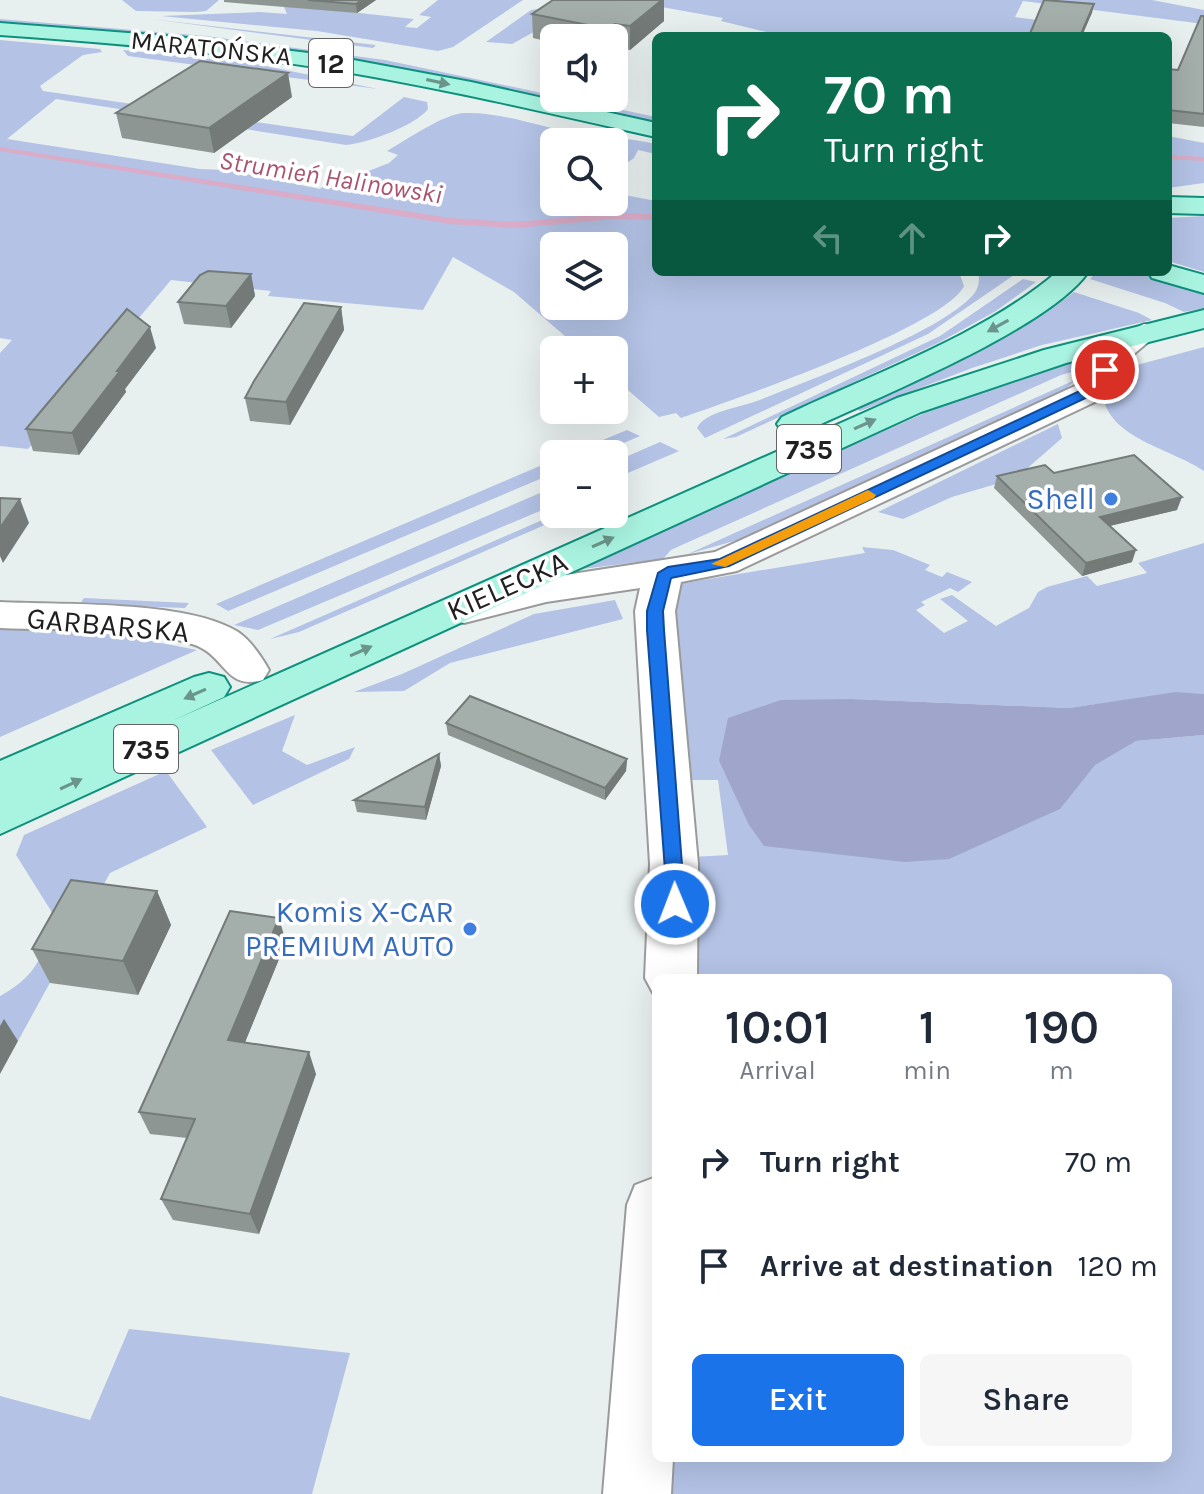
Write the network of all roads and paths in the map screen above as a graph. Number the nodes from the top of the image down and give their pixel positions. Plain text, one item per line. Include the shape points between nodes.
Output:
1 (0, 15) edge
2 (0, 29) edge
3 (540, 85) edge
4 (628, 105) edge
5 (652, 110) edge
6 (652, 129) edge
7 (1172, 205) edge
8 (1204, 206) edge
9 (1172, 275) edge
10 (1064, 276) edge
11 (1204, 284) edge
12 (1204, 319) edge
13 (1144, 333) junction
14 (628, 500) edge
15 (567, 528) edge
16 (661, 591) junction
17 (0, 615) edge
18 (430, 620) junction
19 (248, 670) junction
20 (0, 780) edge
21 (0, 817) edge
22 (671, 974) edge
23 (652, 1266) edge
24 (637, 1494) edge

1 - 3 main road, MARATOŃSKA / 12 via 289,41
2 -> 6 main road, MARATOŃSKA / 12 via 208,46 342,64
4 - 5 main road
7 - 8 main road
9 - 11 main road
10 -> 14 main road, 735 via 1042,300 989,331
12 - 13 main road, KIELECKA / 735
13 - 16 street via 1124,346 1087,393
18 -> 13 main road, KIELECKA / 735 via 909,405 988,374
15 - 19 main road, KIELECKA / 735
16 - 18 street via 644,592 617,579 510,598
16 - 22 street via 674,864
17 - 19 street, GARBARSKA via 196,631 222,640
21 -> 18 main road, KIELECKA / 735
19 -> 20 main road, KIELECKA / 735
23 - 24 street

